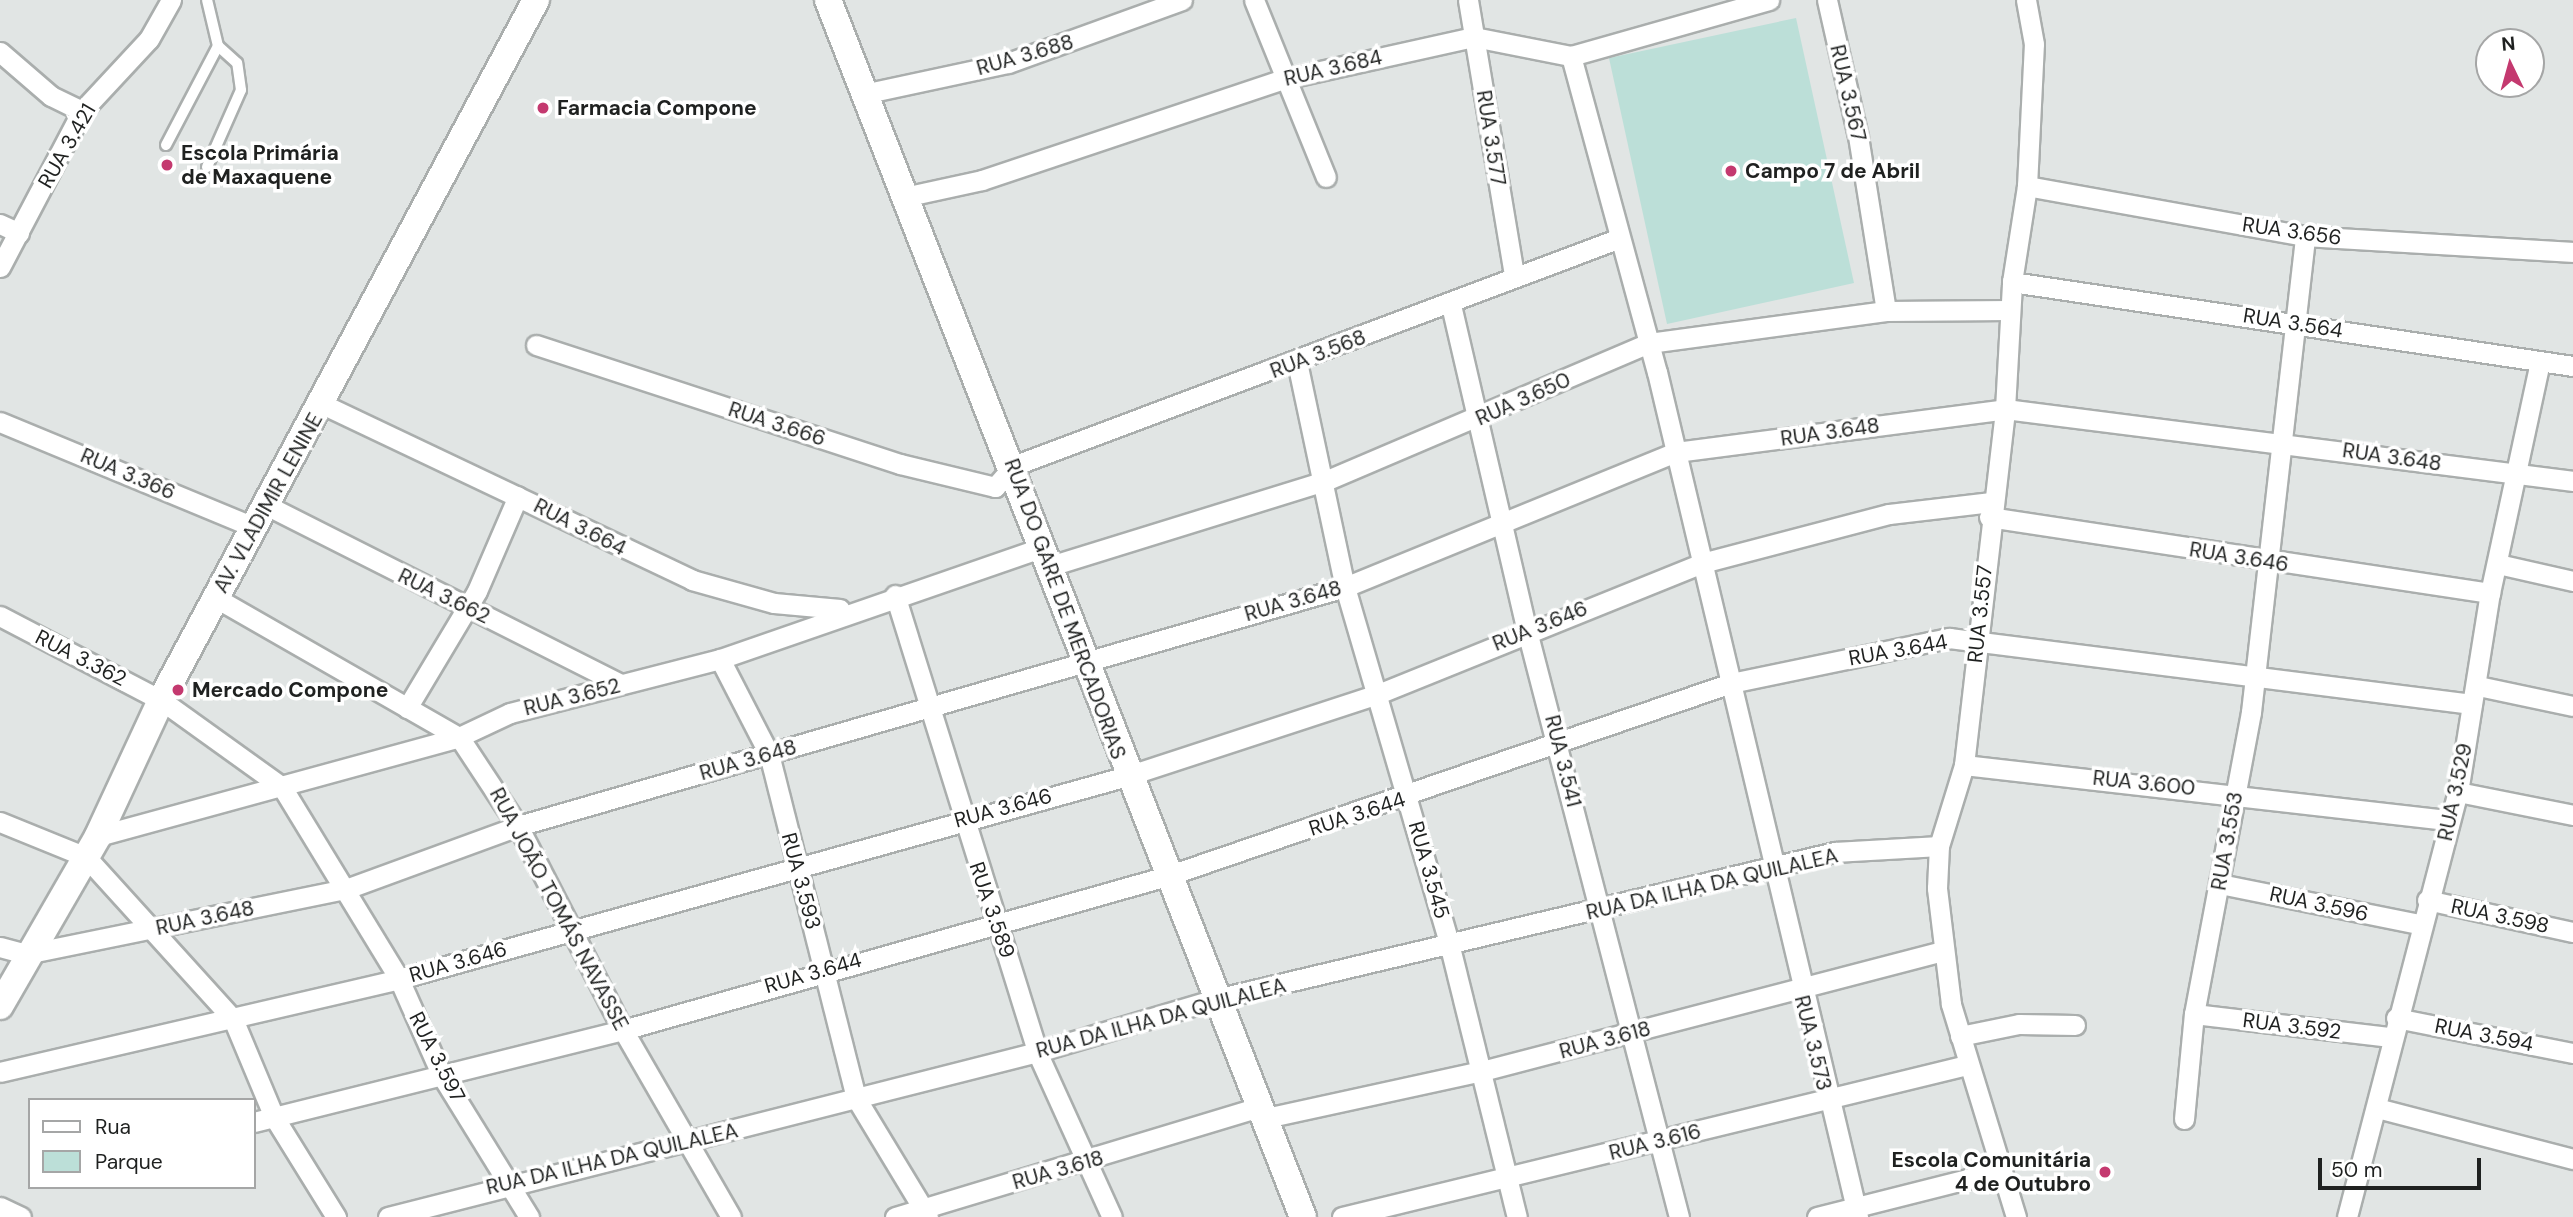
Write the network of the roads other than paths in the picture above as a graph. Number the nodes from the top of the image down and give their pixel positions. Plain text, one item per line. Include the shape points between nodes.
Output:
1 (207, 0) edge
2 (536, 0) edge
3 (828, 0) edge
4 (1182, 0) edge
5 (1254, 0) edge
6 (1468, 0) edge
7 (1827, 0) edge
8 (2026, 0) edge
9 (1764, 1) edge
10 (165, 3) edge
11 (1474, 37) junction
12 (219, 46) junction
13 (0, 52) edge
14 (1571, 56) junction
15 (1284, 79) junction
16 (863, 94) junction
17 (82, 111) junction
18 (166, 145) dead end
19 (207, 167) dead end
20 (1326, 177) dead end
21 (2027, 186) junction
22 (904, 197) junction
23 (0, 224) edge
24 (19, 233) junction
25 (2305, 236) junction
26 (1620, 238) junction
27 (2566, 252) edge
28 (0, 267) edge
29 (1514, 275) junction
30 (2012, 282) junction
31 (1451, 305) junction
32 (2010, 310) junction
33 (1886, 311) junction
34 (2296, 323) junction
35 (1649, 343) junction
36 (536, 345) dead end
37 (1297, 362) junction
38 (2540, 362) junction
39 (2573, 366) edge
40 (321, 404) junction
41 (2005, 409) junction
42 (1482, 417) junction
43 (0, 422) edge
44 (2281, 441) junction
45 (1676, 452) junction
46 (1013, 466) junction
47 (2519, 475) junction
48 (1325, 481) junction
49 (2573, 481) edge
50 (518, 496) junction
51 (1990, 509) junction
52 (262, 517) junction
53 (1503, 519) junction
54 (1047, 556) junction
55 (2264, 562) junction
56 (1702, 563) junction
57 (2498, 564) junction
58 (2573, 581) edge
59 (1345, 587) junction
60 (2490, 593) junction
61 (895, 595) junction
62 (216, 598) junction
63 (467, 605) junction
64 (851, 610) junction
65 (0, 616) edge
66 (1527, 631) junction
67 (1978, 642) junction
68 (720, 659) junction
69 (1085, 660) junction
70 (2255, 676) junction
71 (1731, 683) junction
72 (621, 684) junction
73 (1378, 694) junction
74 (2475, 695) junction
75 (161, 699) junction
76 (2573, 706) edge
77 (407, 708) junction
78 (928, 710) junction
79 (459, 737) junction
80 (1560, 743) junction
81 (769, 754) junction
82 (1964, 765) junction
83 (1127, 776) junction
84 (282, 787) junction
85 (2458, 792) junction
86 (2238, 793) junction
87 (1408, 797) junction
88 (2573, 815) edge
89 (960, 819) junction
90 (2449, 820) junction
91 (0, 822) edge
92 (518, 826) junction
93 (1939, 846) junction
94 (92, 847) junction
95 (796, 866) junction
96 (1774, 867) junction
97 (1167, 876) junction
98 (2220, 884) junction
99 (346, 889) junction
100 (2427, 900) junction
101 (1599, 910) junction
102 (998, 924) junction
103 (2418, 925) junction
104 (151, 930) junction
105 (572, 931) junction
106 (2573, 932) edge
107 (0, 947) edge
108 (1450, 947) junction
109 (1942, 951) junction
110 (26, 954) junction
111 (826, 969) junction
112 (399, 979) junction
113 (1799, 987) junction
114 (1216, 999) junction
115 (0, 1006) edge
116 (2194, 1014) junction
117 (233, 1020) junction
118 (2075, 1025) dead end
119 (2393, 1028) junction
120 (623, 1030) junction
121 (1631, 1033) junction
122 (1960, 1036) junction
123 (1037, 1052) junction
124 (2573, 1052) edge
125 (1967, 1065) junction
126 (1482, 1071) junction
127 (0, 1072) edge
128 (442, 1076) junction
129 (856, 1098) junction
130 (1826, 1098) junction
131 (2377, 1108) junction
132 (1263, 1113) junction
133 (274, 1117) junction
134 (2184, 1119) dead end
135 (256, 1122) edge
136 (689, 1141) junction
137 (1661, 1141) junction
138 (2573, 1159) edge
139 (1089, 1162) junction
140 (1999, 1171) junction
141 (1507, 1177) junction
142 (509, 1182) junction
143 (0, 1207) edge
144 (1857, 1212) edge
145 (926, 1213) edge
146 (1298, 1216) edge
147 (21, 1217) edge
148 (336, 1217) edge
149 (388, 1217) edge
150 (529, 1217) edge
151 (731, 1217) edge
152 (895, 1217) edge
153 (1112, 1217) edge
154 (1342, 1217) edge
155 (1517, 1217) edge
156 (1679, 1217) edge
157 (1817, 1217) edge
158 (2017, 1217) edge
159 (2347, 1217) edge

1 - 12 lane
2 - 40 street, AV. VLADIMIR LENINE
3 - 16 street, RUA DO GARE DE MERCADORIAS
4 - 16 street, RUA 3.688 via 1008,64
5 - 15 street
6 - 11 street, RUA 3.577
7 - 33 street, RUA 3.567 via 1858,136
8 - 21 street, RUA 3.557 via 2034,44
9 - 14 street, RUA 3.684
10 - 17 street, RUA 3.421 via 149,39
11 - 14 street, RUA 3.684
11 - 15 street, RUA 3.684
11 - 29 street, RUA 3.577
12 - 18 lane
12 - 19 lane via 237,63 241,90
13 - 17 street via 51,96
14 - 26 street, RUA 3.573
15 - 20 street
15 - 22 street, RUA 3.684 via 982,180
16 - 22 street, RUA DO GARE DE MERCADORIAS
17 - 24 street, RUA 3.421
21 - 25 street, RUA 3.656
21 - 30 street, RUA 3.557
22 - 46 street, RUA DO GARE DE MERCADORIAS
23 - 24 street
24 - 28 street, RUA 3.421
25 - 27 street, RUA 3.656
25 - 34 street, RUA 3.553
26 - 29 street, RUA 3.568
26 - 35 street, RUA 3.573
29 - 31 street, RUA 3.568
30 - 32 street, RUA 3.557
30 - 34 street, RUA 3.564
31 - 37 street, RUA 3.568
31 - 42 street, RUA 3.541
32 - 33 street, RUA 3.650
32 - 41 street, RUA 3.557
33 - 35 street, RUA 3.650
34 - 38 street, RUA 3.564
34 - 44 street, RUA 3.553
35 - 42 street, RUA 3.650
35 - 45 street, RUA 3.573
36 - 46 street, RUA 3.666 via 956,480 995,487
37 - 46 street, RUA 3.568
37 - 48 street, RUA 3.545
38 - 39 street, RUA 3.564
38 - 47 street, RUA 3.529
40 - 50 street, RUA 3.664
40 - 52 street, AV. VLADIMIR LENINE
41 - 44 street, RUA 3.648
41 - 45 street, RUA 3.648
41 - 51 street, RUA 3.557
42 - 48 street, RUA 3.650
42 - 53 street, RUA 3.541
43 - 52 street, RUA 3.366
44 - 47 street, RUA 3.648
44 - 55 street, RUA 3.553
45 - 53 street, RUA 3.648
45 - 56 street, RUA 3.573
46 - 54 street, RUA DO GARE DE MERCADORIAS
47 - 49 street, RUA 3.648
47 - 57 street, RUA 3.529
48 - 54 street, RUA 3.650
48 - 59 street, RUA 3.545
50 - 63 street
50 - 64 street, RUA 3.664 via 692,580 785,605
51 - 55 street, RUA 3.646
51 - 56 street, RUA 3.646 via 1889,514
51 - 67 street, RUA 3.557
52 - 62 street, AV. VLADIMIR LENINE
52 - 63 street, RUA 3.662
53 - 59 street, RUA 3.648
53 - 66 street, RUA 3.541
54 - 61 street, RUA 3.652
54 - 69 street, RUA DO GARE DE MERCADORIAS
55 - 60 street, RUA 3.646
55 - 70 street, RUA 3.553
56 - 66 street, RUA 3.646
56 - 71 street, RUA 3.573
57 - 58 street
57 - 60 street, RUA 3.529
59 - 69 street, RUA 3.648
59 - 73 street, RUA 3.545
60 - 74 street, RUA 3.529
61 - 64 street, RUA 3.652
61 - 78 street, RUA 3.589
62 - 75 street, AV. VLADIMIR LENINE
62 - 77 street, RUA JOÃO TOMÁS NAVASSE
63 - 72 street, RUA 3.662
63 - 77 street
64 - 68 street, RUA 3.652
65 - 75 street, RUA 3.362
66 - 73 street, RUA 3.646
66 - 80 street, RUA 3.541
67 - 70 street, RUA 3.644
67 - 71 street, RUA 3.644 via 1949,638
67 - 82 street, RUA 3.557
68 - 72 street, RUA 3.652
68 - 81 street, RUA 3.593
69 - 78 street, RUA 3.648
69 - 83 street, RUA DO GARE DE MERCADORIAS
70 - 74 street, RUA 3.644
70 - 86 street, RUA 3.553
71 - 80 street, RUA 3.644
71 - 96 street, RUA 3.573
72 - 79 street, RUA 3.652 via 510,713
73 - 83 street, RUA 3.646
73 - 87 street, RUA 3.545
74 - 76 street, RUA 3.644
74 - 85 street, RUA 3.529
75 - 84 street, RUA 3.362
75 - 94 street, AV. VLADIMIR LENINE
77 - 79 street, RUA JOÃO TOMÁS NAVASSE
78 - 81 street, RUA 3.648
78 - 89 street, RUA 3.589
79 - 84 street, RUA 3.652
79 - 92 street, RUA JOÃO TOMÁS NAVASSE
80 - 87 street, RUA 3.644
80 - 101 street, RUA 3.541
81 - 92 street, RUA 3.648
81 - 95 street, RUA 3.593
82 - 86 street, RUA 3.600
82 - 93 street, RUA 3.557
83 - 89 street, RUA 3.646
83 - 97 street, RUA DO GARE DE MERCADORIAS
84 - 94 street, RUA 3.652
84 - 99 street, RUA 3.597
85 - 88 street
85 - 90 street, RUA 3.529
86 - 90 street, RUA 3.600
86 - 98 street, RUA 3.553
87 - 97 street, RUA 3.644
87 - 108 street, RUA 3.545
89 - 95 street, RUA 3.646
89 - 102 street, RUA 3.589
90 - 100 street, RUA 3.529
91 - 94 street
92 - 99 street, RUA 3.648
92 - 105 street, RUA JOÃO TOMÁS NAVASSE
93 - 96 street, RUA DA ILHA DA QUILALEA via 1835,852
93 - 109 street, RUA 3.557
94 - 104 street
94 - 110 street, AV. VLADIMIR LENINE
95 - 105 street, RUA 3.646
95 - 111 street, RUA 3.593
96 - 101 street, RUA DA ILHA DA QUILALEA
96 - 113 street, RUA 3.573
97 - 102 street, RUA 3.644
97 - 114 street, RUA DO GARE DE MERCADORIAS
98 - 103 street, RUA 3.596
98 - 116 street, RUA 3.553
99 - 104 street, RUA 3.648
99 - 112 street, RUA 3.597
100 - 103 street, RUA 3.529
100 - 106 street, RUA 3.598
101 - 108 street, RUA DA ILHA DA QUILALEA
101 - 121 street, RUA 3.541
102 - 111 street, RUA 3.644
102 - 123 street, RUA 3.589
103 - 119 street, RUA 3.529
104 - 110 street, RUA 3.648
104 - 117 street
105 - 112 street, RUA 3.646
105 - 120 street, RUA JOÃO TOMÁS NAVASSE
107 - 110 street
108 - 114 street, RUA DA ILHA DA QUILALEA
108 - 126 street, RUA 3.545
109 - 113 street, RUA 3.618
109 - 122 street, RUA 3.557
110 - 115 street, AV. VLADIMIR LENINE
111 - 120 street, RUA 3.644
111 - 129 street, RUA 3.593
112 - 117 street, RUA 3.646
112 - 128 street, RUA 3.597
113 - 121 street, RUA 3.618
113 - 130 street, RUA 3.573
114 - 123 street, RUA DA ILHA DA QUILALEA
114 - 132 street, RUA DO GARE DE MERCADORIAS
116 - 119 street, RUA 3.592
116 - 134 street, RUA 3.553
117 - 127 street, RUA 3.646
117 - 133 street
118 - 122 street via 2019,1024
119 - 124 street, RUA 3.594
119 - 131 street, RUA 3.529
120 - 128 street, RUA 3.644
120 - 136 street, RUA JOÃO TOMÁS NAVASSE
121 - 126 street, RUA 3.618
121 - 137 street, RUA 3.541
122 - 125 street, RUA 3.557
123 - 129 street, RUA DA ILHA DA QUILALEA
123 - 139 street, RUA 3.589
125 - 130 street, RUA 3.616
125 - 140 street, RUA 3.557
126 - 132 street, RUA 3.618
126 - 141 street, RUA 3.545
128 - 133 street, RUA 3.644
128 - 142 street, RUA 3.597
129 - 136 street, RUA DA ILHA DA QUILALEA
129 - 145 street, RUA 3.593
130 - 137 street, RUA 3.616
130 - 144 street, RUA 3.573
131 - 138 street
131 - 159 street, RUA 3.529
132 - 139 street, RUA 3.618
132 - 146 street, RUA DO GARE DE MERCADORIAS
133 - 135 street, RUA 3.644
133 - 148 street
136 - 142 street, RUA DA ILHA DA QUILALEA
136 - 151 street, RUA JOÃO TOMÁS NAVASSE
137 - 141 street, RUA 3.616
137 - 156 street, RUA 3.541
139 - 145 street, RUA 3.618
139 - 153 street, RUA 3.589
140 - 144 street
140 - 158 street, RUA 3.557
141 - 154 street, RUA 3.616
141 - 155 street, RUA 3.545
142 - 149 street, RUA DA ILHA DA QUILALEA
142 - 150 street, RUA 3.597
143 - 147 street
144 - 157 street
145 - 152 street, RUA 3.618

